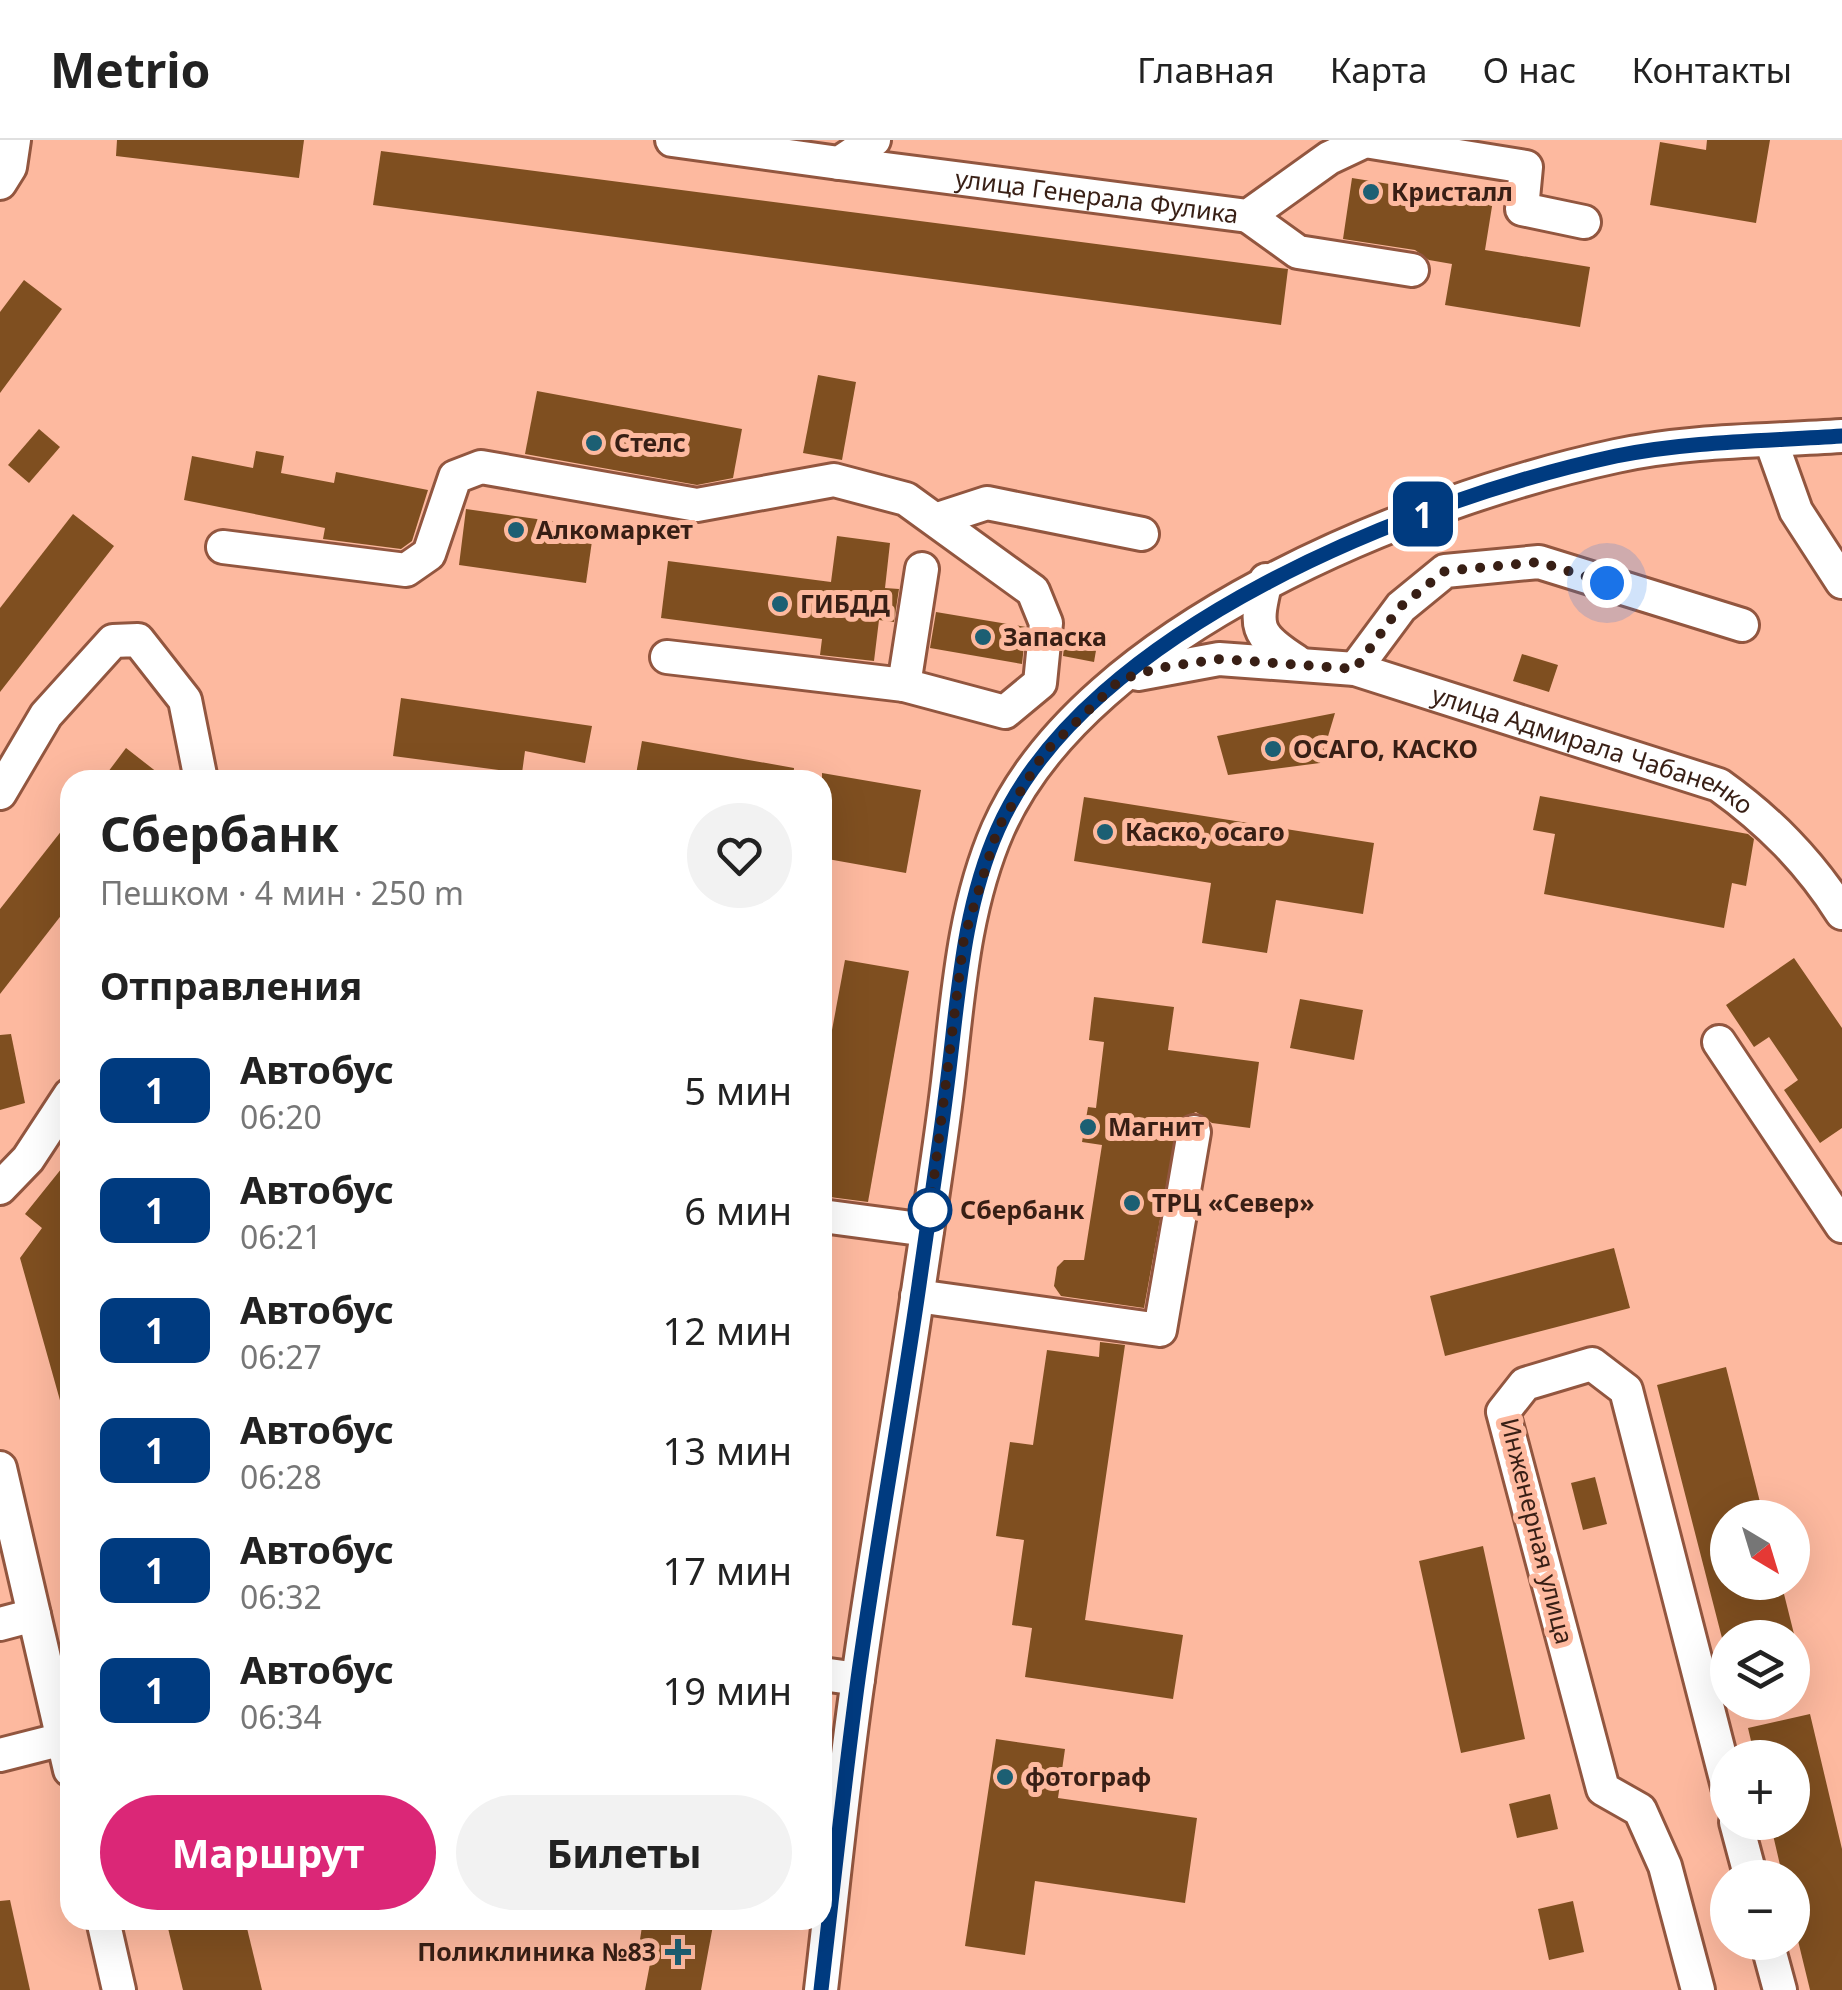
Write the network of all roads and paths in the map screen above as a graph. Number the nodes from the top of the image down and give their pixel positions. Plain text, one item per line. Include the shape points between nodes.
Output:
1 (14, 140) edge
2 (672, 140) edge
3 (874, 140) edge
4 (839, 163) junction
5 (0, 183) edge
6 (1248, 216) junction
7 (1584, 222) dead end
8 (1412, 270) dead end
9 (1842, 436) edge
10 (1771, 441) junction
11 (938, 519) junction
12 (1142, 534) dead end
13 (223, 547) dead end
14 (922, 569) dead end
15 (1266, 580) junction
16 (1842, 582) edge
17 (1742, 626) dead end
18 (667, 657) dead end
19 (1296, 661) junction
20 (1355, 669) junction
21 (1120, 680) junction
22 (904, 686) junction
23 (1004, 712) junction
24 (1044, 753) junction
25 (199, 770) edge
26 (0, 793) edge
27 (1842, 913) edge
28 (1719, 1042) dead end
29 (60, 1110) edge
30 (1194, 1132) dead end
31 (0, 1188) edge
32 (832, 1217) edge
33 (1842, 1226) edge
34 (927, 1230) junction
35 (917, 1296) junction
36 (0, 1468) edge
37 (34, 1616) junction
38 (0, 1624) edge
39 (832, 1675) edge
40 (858, 1679) junction
41 (60, 1726) edge
42 (1716, 1740) edge
43 (0, 1755) edge
44 (60, 1755) edge
45 (832, 1898) edge
46 (105, 1930) edge
47 (828, 1930) edge
48 (1772, 1960) edge
49 (118, 1990) edge
50 (821, 1990) edge
51 (1698, 1990) edge
52 (1780, 1990) edge

1 - 5 street
2 - 4 street, улица Генерала Фулика
3 - 4 street
4 - 6 street, улица Генерала Фулика
6 - 7 street, улица Генерала Фулика via 1328,158 1365,140 1526,168 1522,209
6 - 8 street via 1298,252
9 - 10 street
10 - 15 street via 1622,454 1502,484
10 - 16 street via 1796,511
11 - 12 street via 987,502
11 - 13 street via 906,499 834,480 697,505 481,467 455,477 430,554 406,570
11 - 23 street via 1033,591 1046,623 1040,683
14 - 22 street
15 - 19 street via 1256,620 1266,642
15 - 21 street
17 - 20 street via 1539,562 1445,571 1400,607
18 - 22 street
19 - 20 street, улица Адмирала Чабаненко
19 - 21 street, улица Адмирала Чабаненко via 1220,659
20 - 27 street, улица Адмирала Чабаненко via 1719,785 1766,819
21 - 24 street
22 - 23 street
23 - 24 street
24 - 34 street via 998,828 964,938
25 - 26 street via 185,700 138,640 114,641 46,715
28 - 33 street
29 - 31 street
30 - 35 street via 1160,1330 1134,1342
32 - 34 street
34 - 35 street
35 - 40 street
36 - 37 street
37 - 38 street
37 - 41 street
39 - 40 street
40 - 45 street
42 - 51 street, Инженерная улица via 1626,1390 1592,1364 1525,1384 1503,1412 1603,1790 1640,1810 1665,1866
43 - 44 street
46 - 49 street
47 - 50 street
48 - 52 street

